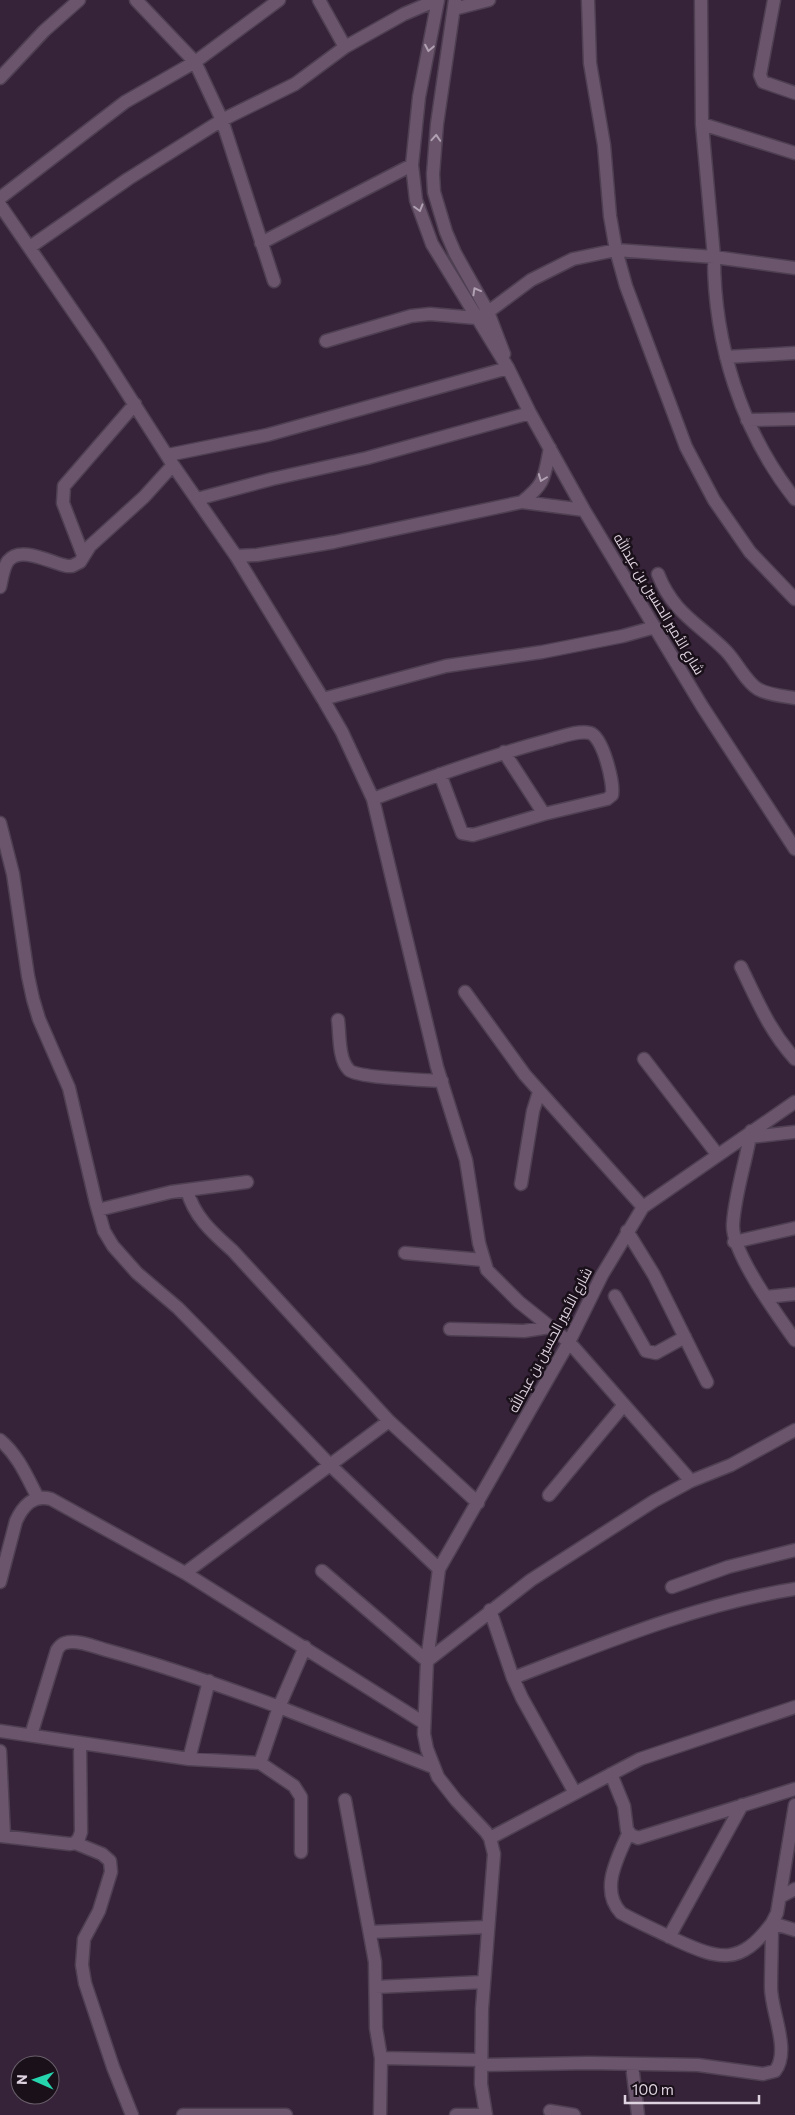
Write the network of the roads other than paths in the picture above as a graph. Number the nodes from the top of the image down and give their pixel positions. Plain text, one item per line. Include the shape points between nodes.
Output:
1 (79, 0) edge
2 (136, 0) edge
3 (279, 0) edge
4 (319, 0) edge
5 (438, 0) edge
6 (489, 0) edge
7 (588, 0) edge
8 (701, 0) edge
9 (774, 0) edge
10 (455, 5) edge
11 (345, 48) junction
12 (195, 62) junction
13 (0, 78) edge
14 (795, 93) edge
15 (222, 120) junction
16 (702, 124) junction
17 (795, 153) edge
18 (412, 165) junction
19 (0, 198) edge
20 (0, 205) edge
21 (261, 243) junction
22 (30, 246) junction
23 (616, 250) junction
24 (714, 257) junction
25 (795, 268) edge
26 (274, 281) dead end
27 (488, 312) junction
28 (476, 318) junction
29 (326, 341) dead end
30 (795, 353) edge
31 (726, 357) junction
32 (508, 368) junction
33 (135, 404) junction
34 (530, 413) junction
35 (795, 419) edge
36 (747, 420) junction
37 (550, 448) junction
38 (170, 460) junction
39 (795, 499) edge
40 (197, 500) junction
41 (522, 502) junction
42 (584, 510) junction
43 (83, 555) junction
44 (236, 556) junction
45 (658, 574) dead end
46 (0, 587) edge
47 (795, 599) edge
48 (655, 626) junction
49 (795, 698) edge
50 (323, 700) junction
51 (504, 752) junction
52 (440, 774) junction
53 (373, 798) junction
54 (544, 814) junction
55 (0, 823) edge
56 (795, 849) edge
57 (741, 967) dead end
58 (465, 992) dead end
59 (338, 1020) dead end
60 (644, 1059) dead end
61 (795, 1059) edge
62 (442, 1081) junction
63 (539, 1092) junction
64 (795, 1102) edge
65 (795, 1132) edge
66 (751, 1134) junction
67 (717, 1154) junction
68 (246, 1182) dead end
69 (520, 1184) dead end
70 (187, 1190) junction
71 (643, 1207) junction
72 (98, 1210) junction
73 (795, 1228) edge
74 (627, 1231) junction
75 (734, 1242) junction
76 (405, 1253) dead end
77 (483, 1260) junction
78 (795, 1294) edge
79 (615, 1296) dead end
80 (766, 1297) junction
81 (550, 1327) junction
82 (450, 1329) dead end
83 (685, 1337) junction
84 (795, 1340) edge
85 (569, 1342) junction
86 (707, 1382) dead end
87 (623, 1406) junction
88 (389, 1421) junction
89 (795, 1430) edge
90 (0, 1440) edge
91 (330, 1465) junction
92 (691, 1481) junction
93 (550, 1495) dead end
94 (38, 1498) junction
95 (478, 1503) junction
96 (795, 1550) edge
97 (438, 1569) junction
98 (322, 1571) dead end
99 (185, 1573) junction
100 (0, 1582) edge
101 (672, 1587) dead end
102 (795, 1589) edge
103 (490, 1610) junction
104 (305, 1647) junction
105 (427, 1661) junction
106 (512, 1678) junction
107 (209, 1681) junction
108 (279, 1707) junction
109 (795, 1707) edge
110 (424, 1723) junction
111 (0, 1731) edge
112 (31, 1735) junction
113 (80, 1743) junction
114 (0, 1751) edge
115 (189, 1759) junction
116 (260, 1763) junction
117 (433, 1767) junction
118 (611, 1774) junction
119 (795, 1789) edge
120 (575, 1792) junction
121 (345, 1800) dead end
122 (795, 1805) edge
123 (742, 1806) junction
124 (629, 1832) junction
125 (2, 1836) edge
126 (490, 1838) junction
127 (75, 1843) junction
128 (301, 1852) dead end
129 (795, 1889) edge
130 (780, 1897) junction
131 (772, 1923) junction
132 (487, 1927) junction
133 (795, 1930) edge
134 (370, 1932) junction
135 (670, 1937) junction
136 (484, 1982) junction
137 (376, 1987) junction
138 (381, 2058) junction
139 (481, 2062) junction
140 (632, 2065) junction
141 (550, 2111) dead end
142 (132, 2115) edge
143 (183, 2115) edge
144 (286, 2115) edge
145 (380, 2115) edge
146 (456, 2115) edge
147 (486, 2115) edge
148 (574, 2115) edge
149 (638, 2115) edge

1 - 13 street via 44,31
2 - 12 street
3 - 12 street
4 - 11 street
5 - 11 street via 404,14
5 -> 18 street, شارع الأمير الحسين بن عبدالله via 419,97
6 - 10 street
7 - 23 street via 590,63 604,145
8 - 16 street
9 - 14 street via 760,75 764,82
27 -> 10 street, شارع الأمير الحسين بن عبدالله via 452,246 434,192 437,124
11 - 15 street via 295,84
12 - 15 street
12 - 19 street via 126,102
15 - 21 street
15 - 22 street
16 - 17 street
16 - 24 street
18 - 21 street
18 -> 28 street, شارع الأمير الحسين بن عبدالله via 416,200 426,228 442,263
20 - 22 street
21 - 26 street
22 - 33 street
23 - 24 street
23 - 27 street via 573,259 531,280
23 - 47 street via 626,286 686,447 714,500 750,552
24 - 25 street
24 - 31 street via 714,279
27 - 28 street
27 - 32 street, شارع الأمير الحسين بن عبدالله
28 - 29 street via 430,314 411,316
28 - 32 street, شارع الأمير الحسين بن عبدالله
30 - 31 street
31 - 36 street
32 - 34 street, شارع الأمير الحسين بن عبدالله
32 - 38 street
33 - 38 street
33 - 43 street via 64,486 63,503
34 - 37 street, شارع الأمير الحسين بن عبدالله
34 - 40 street
35 - 36 street
36 - 39 street via 771,465
37 -> 41 street via 542,482
37 - 42 street, شارع الأمير الحسين بن عبدالله
38 - 40 street
38 - 43 street via 144,497
40 - 44 street
41 - 42 street
41 - 44 street via 334,542
42 - 48 street, شارع الأمير الحسين بن عبدالله
43 - 46 street via 80,562 72,566 23,554 13,557 5,567
44 - 50 street
45 - 49 street via 672,602 726,651 754,686 764,692
48 - 50 street via 623,636 542,652 446,666
48 - 56 street, شارع الأمير الحسين بن عبدالله via 712,722
50 - 53 street
51 - 52 street
51 - 54 street
51 - 54 street via 578,734 589,733 597,737 613,781 612,795 607,799
52 - 53 street
52 - 54 street via 462,833 473,835
53 - 62 street
55 - 72 street via 13,874 28,976 39,1019 69,1088
57 - 61 street via 768,1025
58 - 63 street
59 - 62 street via 344,1061 349,1070 361,1075
60 - 67 street
62 - 77 street via 466,1160
63 - 69 street
63 - 71 street
64 - 66 street, شارع الأمير الحسين بن عبدالله
65 - 66 street
66 - 67 street, شارع الأمير الحسين بن عبدالله
66 - 75 street via 739,1184
67 - 71 street, شارع الأمير الحسين بن عبدالله
68 - 70 street
70 - 72 street
70 - 88 street via 206,1227 233,1251
71 - 74 street, شارع الأمير الحسين بن عبدالله
72 - 91 street via 104,1231 126,1262 178,1308
73 - 75 street
74 - 83 street via 654,1275
74 - 85 street, شارع الأمير الحسين بن عبدالله
75 - 80 street
76 - 77 street
77 - 81 street via 487,1270 502,1286
78 - 80 street
79 - 83 street via 646,1350 656,1353
80 - 84 street
81 - 82 street via 524,1331
81 - 85 street
83 - 86 street
85 - 87 street
85 - 95 street, شارع الأمير الحسين بن عبدالله
87 - 92 street
87 - 93 street
88 - 91 street
88 - 95 street
89 - 92 street via 731,1465
90 - 94 street via 10,1448
91 - 97 street
91 - 99 street
92 - 103 street via 574,1551
94 - 99 street via 51,1499
94 - 100 street via 26,1504 16,1521
95 - 97 street, شارع الأمير الحسين بن عبدالله
96 - 101 street via 728,1566
97 - 105 street, شارع الأمير الحسين بن عبدالله
98 - 105 street
99 - 104 street
102 - 106 street via 700,1611
103 - 105 street
103 - 106 street
104 - 108 street
104 - 110 street
105 - 110 street, شارع الأمير الحسين بن عبدالله
106 - 120 street
107 - 108 street
107 - 112 street via 90,1646 64,1643 57,1650
107 - 115 street
108 - 116 street
108 - 117 street
109 - 118 street via 660,1752
110 - 117 street, شارع الأمير الحسين بن عبدالله
111 - 112 street
112 - 113 street
113 - 115 street
113 - 127 street via 81,1832
114 - 125 street
115 - 116 street
116 - 128 street via 294,1786 301,1797
117 - 126 street, شارع الأمير الحسين بن عبدالله via 447,1789
118 - 120 street
118 - 124 street via 624,1806
119 - 123 street
120 - 126 street
121 - 134 street
122 - 130 street
123 - 124 street via 644,1837 633,1836
123 - 135 street
124 - 135 street via 613,1872 610,1885 612,1901 621,1913
125 - 127 street
126 - 132 street via 494,1867
127 - 142 street via 102,1854 111,1864 109,1882 99,1911 84,1939 82,1965 84,1983
129 - 130 street
130 - 131 street
131 - 133 street
131 - 135 street via 748,1948 731,1955 705,1953
131 - 140 street via 771,1997 781,2048 775,2071 763,2074 698,2065
132 - 134 street
132 - 136 street
134 - 137 street
136 - 137 street
136 - 139 street
137 - 138 street via 376,2028
138 - 139 street
138 - 145 street
139 - 140 street
139 - 147 street
140 - 149 street
141 - 148 street
143 - 144 street
146 - 147 street

